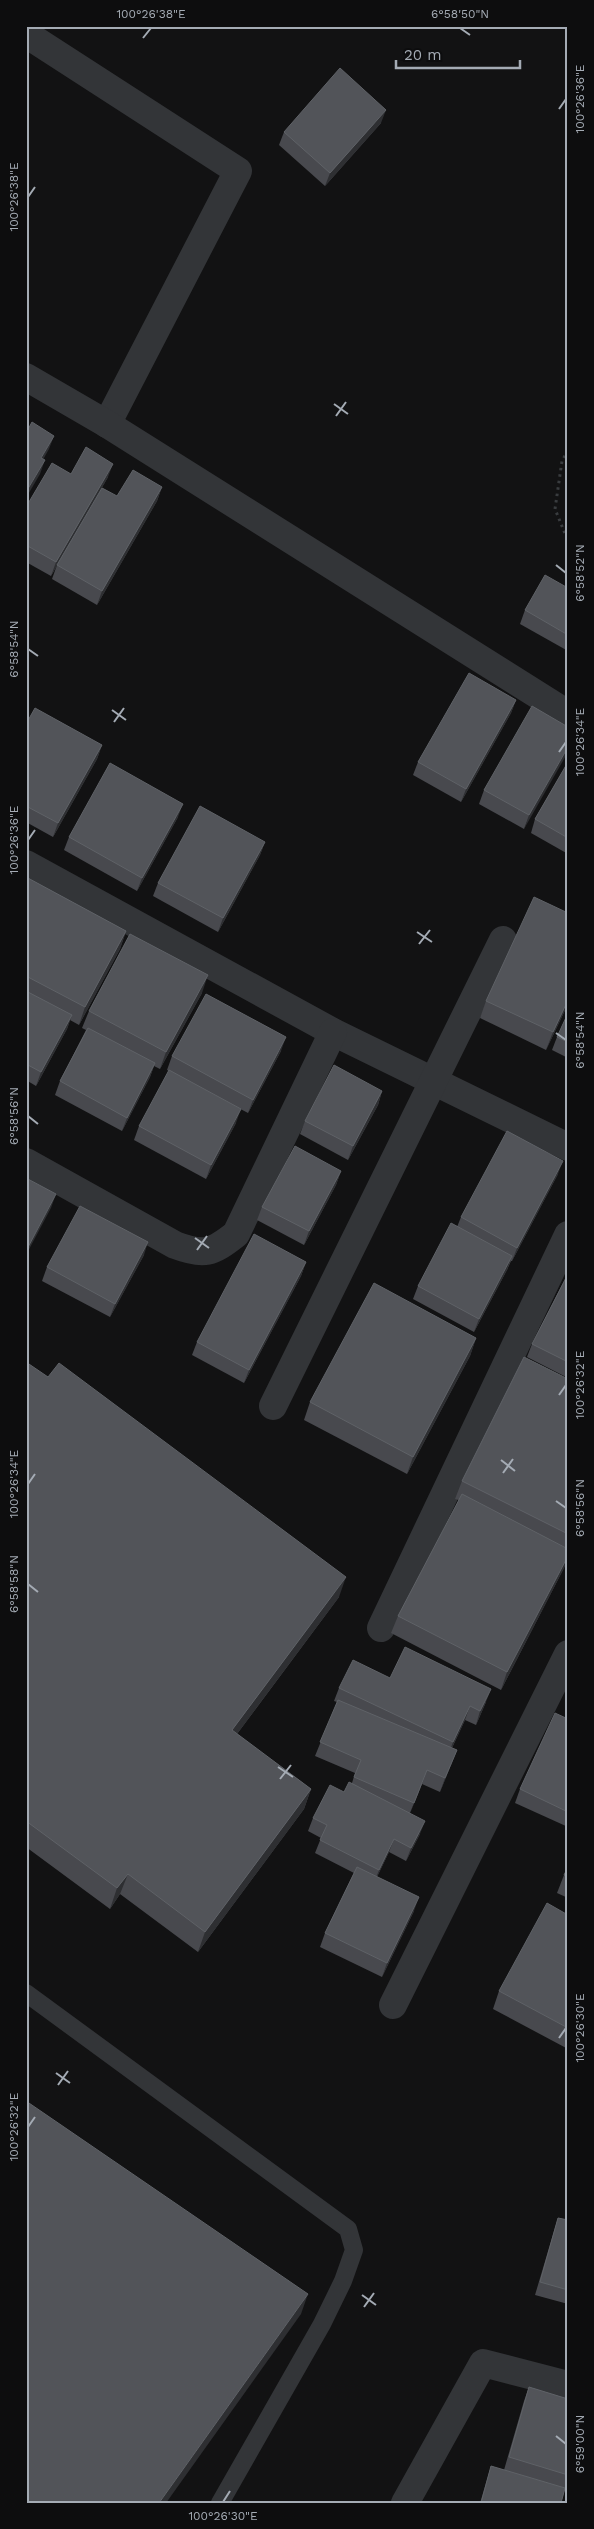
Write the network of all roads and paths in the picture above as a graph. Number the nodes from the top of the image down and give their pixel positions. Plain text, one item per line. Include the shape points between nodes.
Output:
1 (26, 34) edge
2 (26, 377) edge
3 (107, 424) junction
4 (568, 450) edge
5 (568, 541) edge
6 (568, 714) edge
7 (26, 864) edge
8 (503, 940) dead end
9 (334, 1032) junction
10 (433, 1081) junction
11 (568, 1146) edge
12 (26, 1162) edge
13 (568, 1235) edge
14 (273, 1406) dead end
15 (381, 1628) dead end
16 (568, 1654) edge
17 (26, 1993) edge
18 (393, 2005) dead end
19 (568, 2385) edge
20 (220, 2503) edge
21 (405, 2503) edge

1 - 3 street via 238,171
2 - 3 street
3 - 6 street
4 - 5 path via 562,461 554,509
7 - 9 street
8 - 10 street
9 - 10 street
9 - 12 street via 236,1234 219,1247 196,1253 175,1246
10 - 11 street
10 - 14 street
13 - 15 street
16 - 18 street
17 - 20 lane via 348,2229 354,2250 343,2281
19 - 21 street via 483,2363

